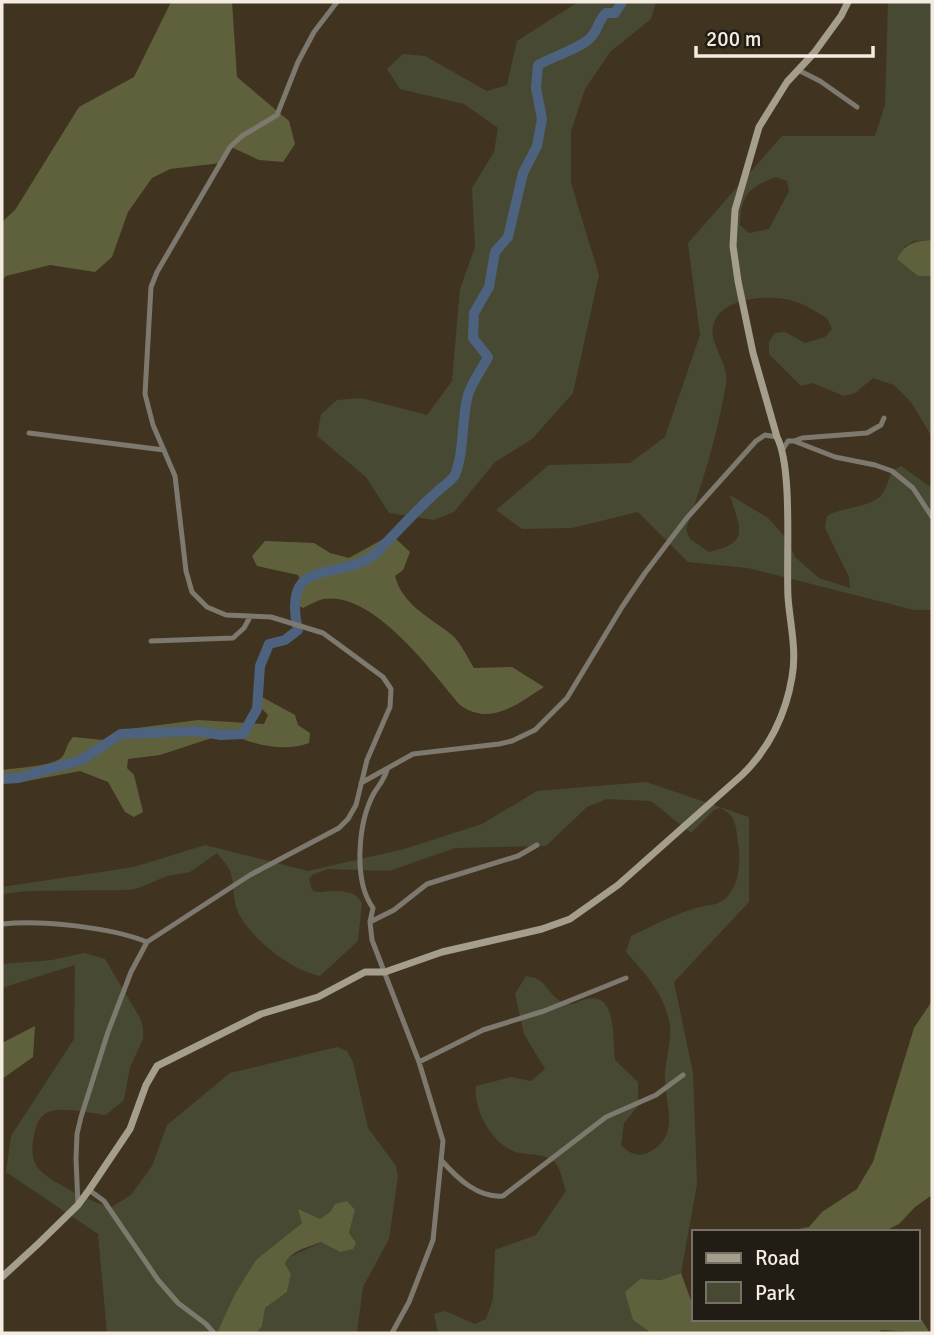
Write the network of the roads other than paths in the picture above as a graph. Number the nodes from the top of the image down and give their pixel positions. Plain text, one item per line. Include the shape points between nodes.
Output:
1 (337, 2) edge
2 (848, 2) edge
3 (798, 70) junction
4 (857, 107) dead end
5 (884, 418) dead end
6 (29, 433) dead end
7 (777, 438) junction
8 (794, 441) junction
9 (783, 449) junction
10 (164, 450) junction
11 (932, 517) edge
12 (250, 617) junction
13 (151, 641) dead end
14 (387, 770) junction
15 (360, 784) junction
16 (537, 845) dead end
17 (370, 922) junction
18 (2, 924) edge
19 (147, 942) junction
20 (385, 972) junction
21 (626, 978) dead end
22 (419, 1062) junction
23 (683, 1076) dead end
24 (442, 1161) junction
25 (89, 1190) junction
26 (78, 1205) junction
27 (2, 1277) edge
28 (214, 1333) edge
29 (393, 1333) edge

1 - 10 street via 314,32 277,114 230,147 151,287 145,394
2 - 3 street
3 - 4 street
3 - 7 street via 759,127 734,225 738,281
5 - 8 street via 867,433
6 - 10 street
7 - 9 street
7 - 14 street via 765,435 756,441 686,519 622,607 568,698 544,723 512,741 425,751
8 - 9 street via 788,441
8 - 11 street via 891,471 913,488
9 - 20 street via 793,676 775,731 754,764 618,885 570,919 442,952
10 - 12 street via 176,476 192,592 215,611
12 - 13 street via 233,638
12 - 15 street via 271,617 323,633 389,684 393,695 390,707
14 - 15 street
14 - 17 street via 366,815 360,849 365,898 373,908
15 - 19 street via 356,805 340,828 250,875
16 - 17 street via 518,856 427,884
17 - 20 street
18 - 19 street via 80,927
19 - 26 street via 108,1032 81,1117 76,1159
20 - 22 street
20 - 25 street via 365,972 318,997 261,1014 157,1066 130,1129
21 - 22 street via 483,1030
22 - 24 street via 443,1141
23 - 24 street via 656,1095 606,1117 503,1196 473,1188
24 - 29 street via 433,1240
25 - 26 street
25 - 28 street via 104,1201 171,1295
26 - 27 street

